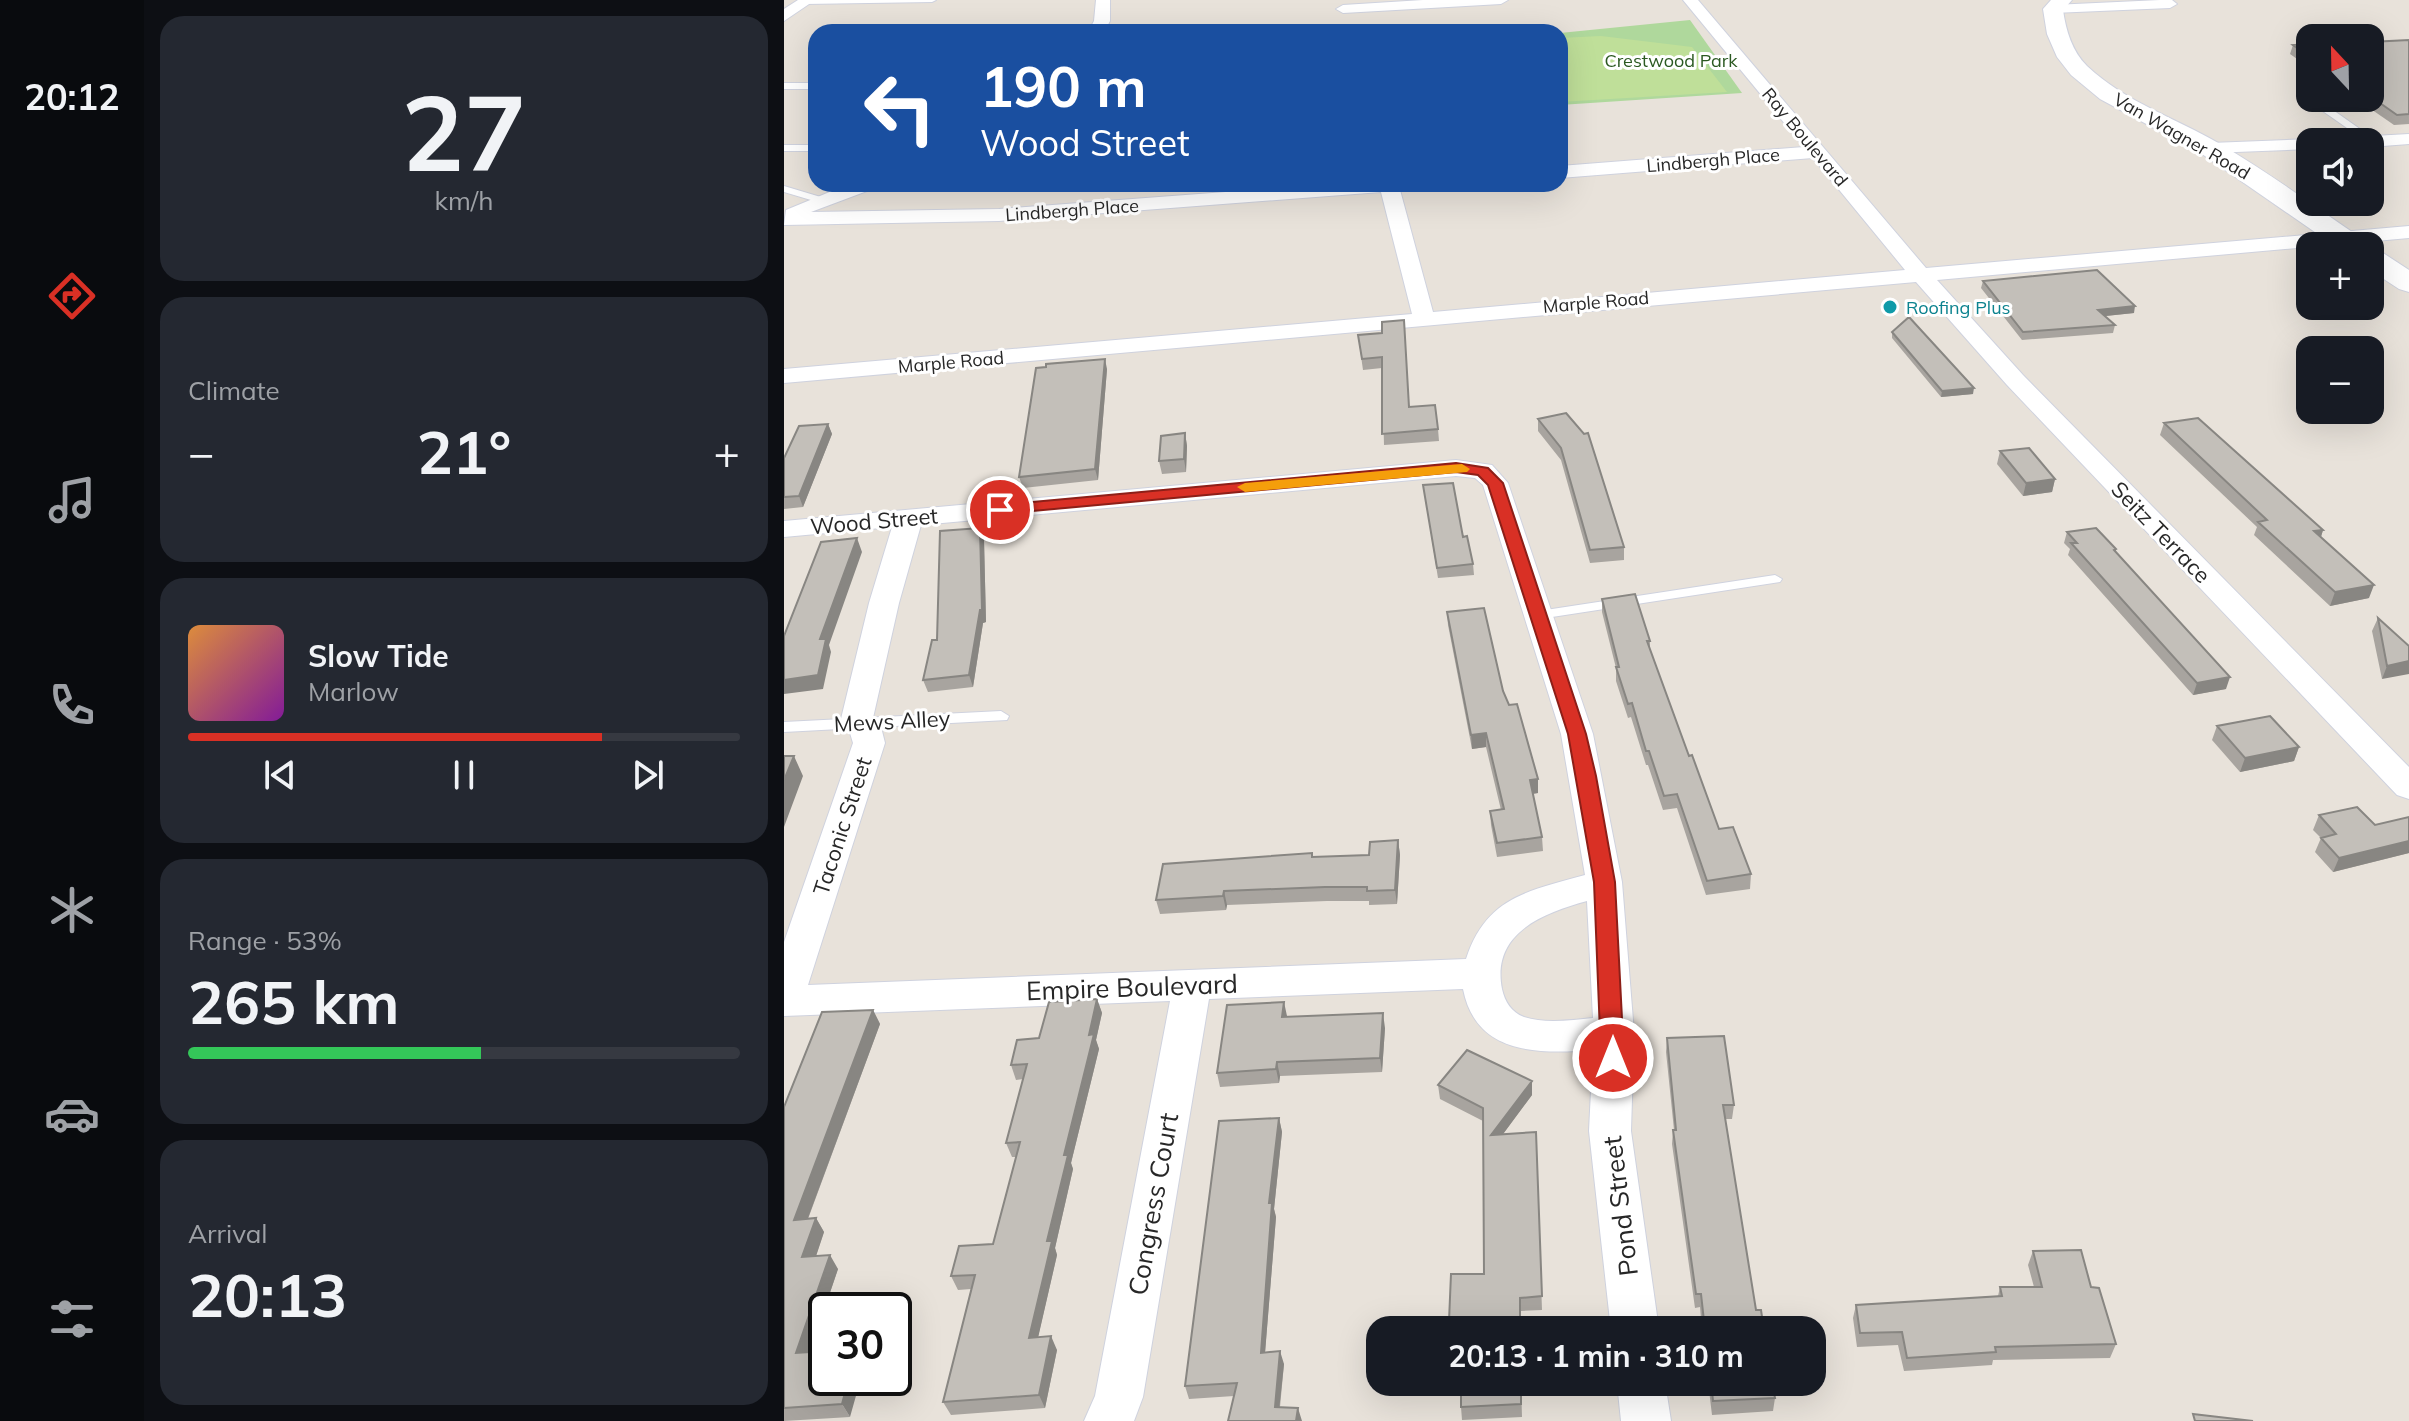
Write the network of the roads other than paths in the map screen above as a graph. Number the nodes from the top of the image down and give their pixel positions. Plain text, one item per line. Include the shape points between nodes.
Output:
1 (932, 0) edge
2 (1103, 0) edge
3 (1501, 0) edge
4 (1690, 0) edge
5 (806, 1) edge
6 (2170, 4) dead end
7 (2058, 5) edge
8 (1343, 10) edge
9 (784, 16) edge
10 (1100, 24) edge
11 (784, 86) edge
12 (808, 86) edge
13 (2328, 112) edge
14 (2347, 128) edge
15 (2409, 139) edge
16 (2384, 141) edge
17 (2296, 145) edge
18 (784, 148) edge
19 (808, 148) edge
20 (2210, 148) junction
21 (1817, 152) junction
22 (1568, 171) edge
23 (784, 189) edge
24 (844, 192) edge
25 (1293, 192) edge
26 (1397, 192) edge
27 (821, 200) junction
28 (784, 220) edge
29 (2333, 232) edge
30 (2409, 232) edge
31 (2384, 236) edge
32 (2296, 245) edge
33 (2384, 266) edge
34 (1919, 273) junction
35 (2409, 283) edge
36 (1424, 318) junction
37 (784, 376) edge
38 (909, 518) junction
39 (784, 529) edge
40 (1775, 579) dead end
41 (1539, 615) junction
42 (1001, 716) dead end
43 (856, 723) junction
44 (784, 727) edge
45 (2409, 787) edge
46 (1604, 882) junction
47 (1480, 973) junction
48 (1192, 985) junction
49 (784, 1000) edge
50 (1614, 1033) junction
51 (1633, 1316) edge
52 (1643, 1396) edge
53 (1109, 1421) edge
54 (1646, 1421) edge

1 - 5 lane
2 - 10 street
3 - 8 street
4 - 21 street, Ray Boulevard
5 - 9 street
6 - 7 street
7 - 20 street, Van Wagner Road via 2054,29 2080,72 2117,99
11 - 12 lane
13 - 14 lane
15 - 16 street
17 - 20 street
18 - 19 lane
20 - 29 street, Van Wagner Road
21 - 22 street, Lindbergh Place
21 - 34 street, Ray Boulevard
23 - 27 lane
24 - 27 street
25 - 28 street, Lindbergh Place via 1014,214
26 - 36 street
27 - 28 street
30 - 31 street, Marple Road
32 - 34 street, Marple Road
33 - 35 street
34 - 36 street, Marple Road
34 - 45 street, Seitz Terrace
36 - 37 street, Marple Road
38 - 39 street, Wood Street
38 - 41 street, Wood Street via 1456,468 1483,471 1495,483
38 - 43 street, Taconic Street
40 - 41 lane
41 - 46 street, Wood Street via 1577,734
42 - 43 lane, Mews Alley
43 - 44 lane, Mews Alley
43 - 49 street, Taconic Street via 865,727 869,743
46 - 47 street via 1510,917 1490,940
46 - 50 street, Wood Street
47 - 48 street, Empire Boulevard
47 - 50 street via 1484,1004 1502,1027 1538,1036
48 - 49 street, Empire Boulevard
48 - 53 street, Congress Court via 1119,1397
50 - 51 street, Pond Street via 1610,1131
52 - 54 street

